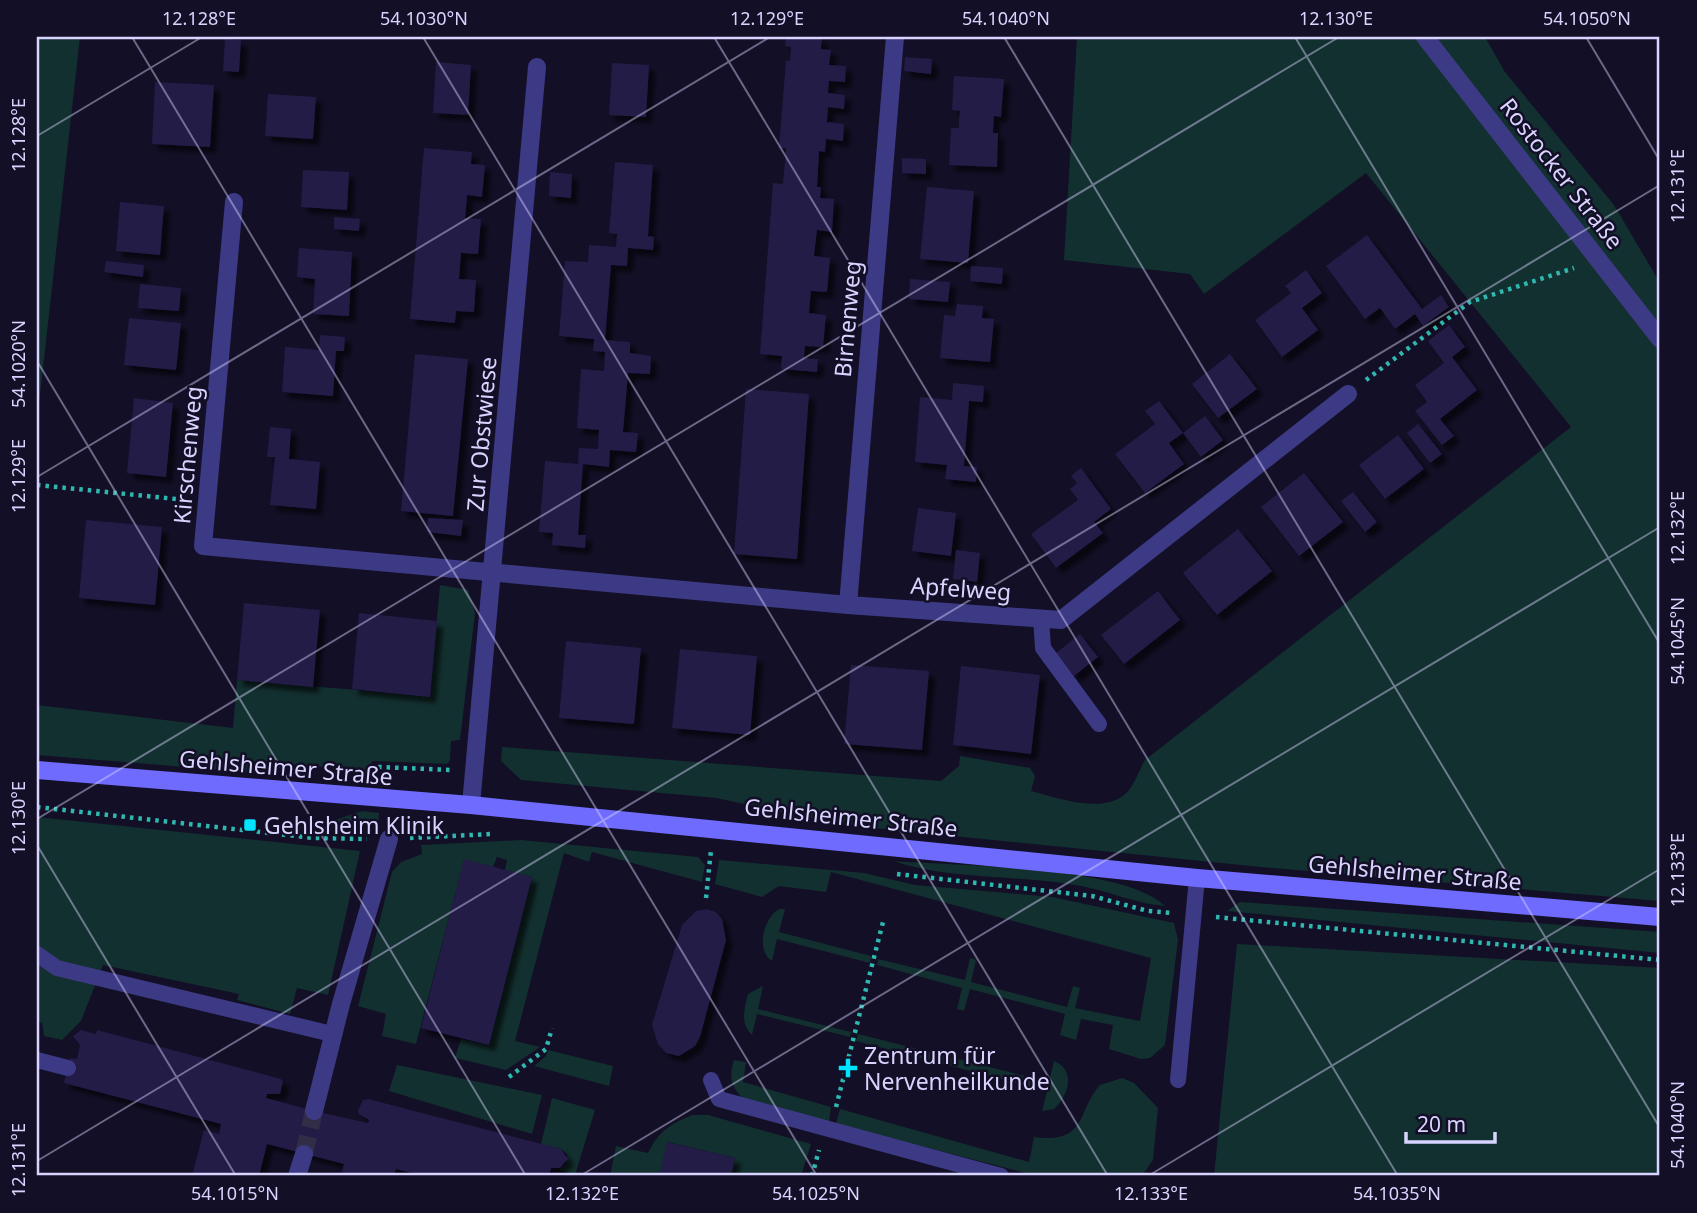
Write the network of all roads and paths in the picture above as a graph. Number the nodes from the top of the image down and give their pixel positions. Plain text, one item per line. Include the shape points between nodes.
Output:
1 (895, 37) edge
2 (1426, 37) edge
3 (537, 67) dead end
4 (234, 202) dead end
5 (1598, 260) junction
6 (1660, 339) edge
7 (1348, 394) joint
8 (37, 485) edge
9 (208, 502) junction
10 (494, 575) junction
11 (848, 605) junction
12 (1041, 618) junction
13 (1099, 724) dead end
14 (37, 770) edge
15 (474, 772) junction
16 (365, 776) dead end
17 (471, 805) junction
18 (37, 807) edge
19 (506, 833) dead end
20 (389, 839) junction
21 (697, 848) dead end
22 (711, 849) junction
23 (724, 850) dead end
24 (888, 872) dead end
25 (1197, 878) junction
26 (706, 898) dead end
27 (1194, 915) junction
28 (1660, 917) edge
29 (883, 922) dead end
30 (37, 954) edge
31 (1660, 960) edge
32 (552, 1028) dead end
33 (332, 1034) junction
34 (37, 1060) edge
35 (68, 1068) dead end
36 (509, 1077) dead end
37 (711, 1080) dead end
38 (1178, 1080) dead end
39 (314, 1111) tunnel mouth
40 (830, 1129) junction
41 (304, 1154) tunnel mouth
42 (297, 1176) edge
43 (1001, 1176) edge

1 - 11 street, Birnenweg
2 - 5 street, Rostocker Straße
3 - 10 street, Zur Obstwiese
4 - 9 street, Kirschenweg
5 - 6 street, Rostocker Straße
5 - 7 path via 1470,302
7 - 12 street, Apfelweg via 1061,620
8 - 9 path
9 - 10 street, Kirschenweg via 203,546
10 - 11 street, Apfelweg
10 - 15 street, Zur Obstwiese
11 - 12 street, Apfelweg
12 - 13 lane via 1043,648
14 - 17 street, Gehlsheimer Straße
15 - 16 path via 379,768
15 - 17 street, Zur Obstwiese
17 - 25 street, Gehlsheimer Straße
18 - 20 path via 313,838
19 - 20 path
20 - 33 street
21 - 22 path
22 - 23 path
22 - 26 path
24 - 27 path via 925,880 1092,896 1148,911
25 - 27 lane
25 - 28 street, Gehlsheimer Straße
27 - 31 path
27 - 38 lane
29 - 40 path
30 - 33 lane via 57,968
32 - 36 path via 546,1049
33 - 39 street
34 - 35 lane
37 - 40 lane via 719,1099
40 - 43 lane
41 - 42 street

